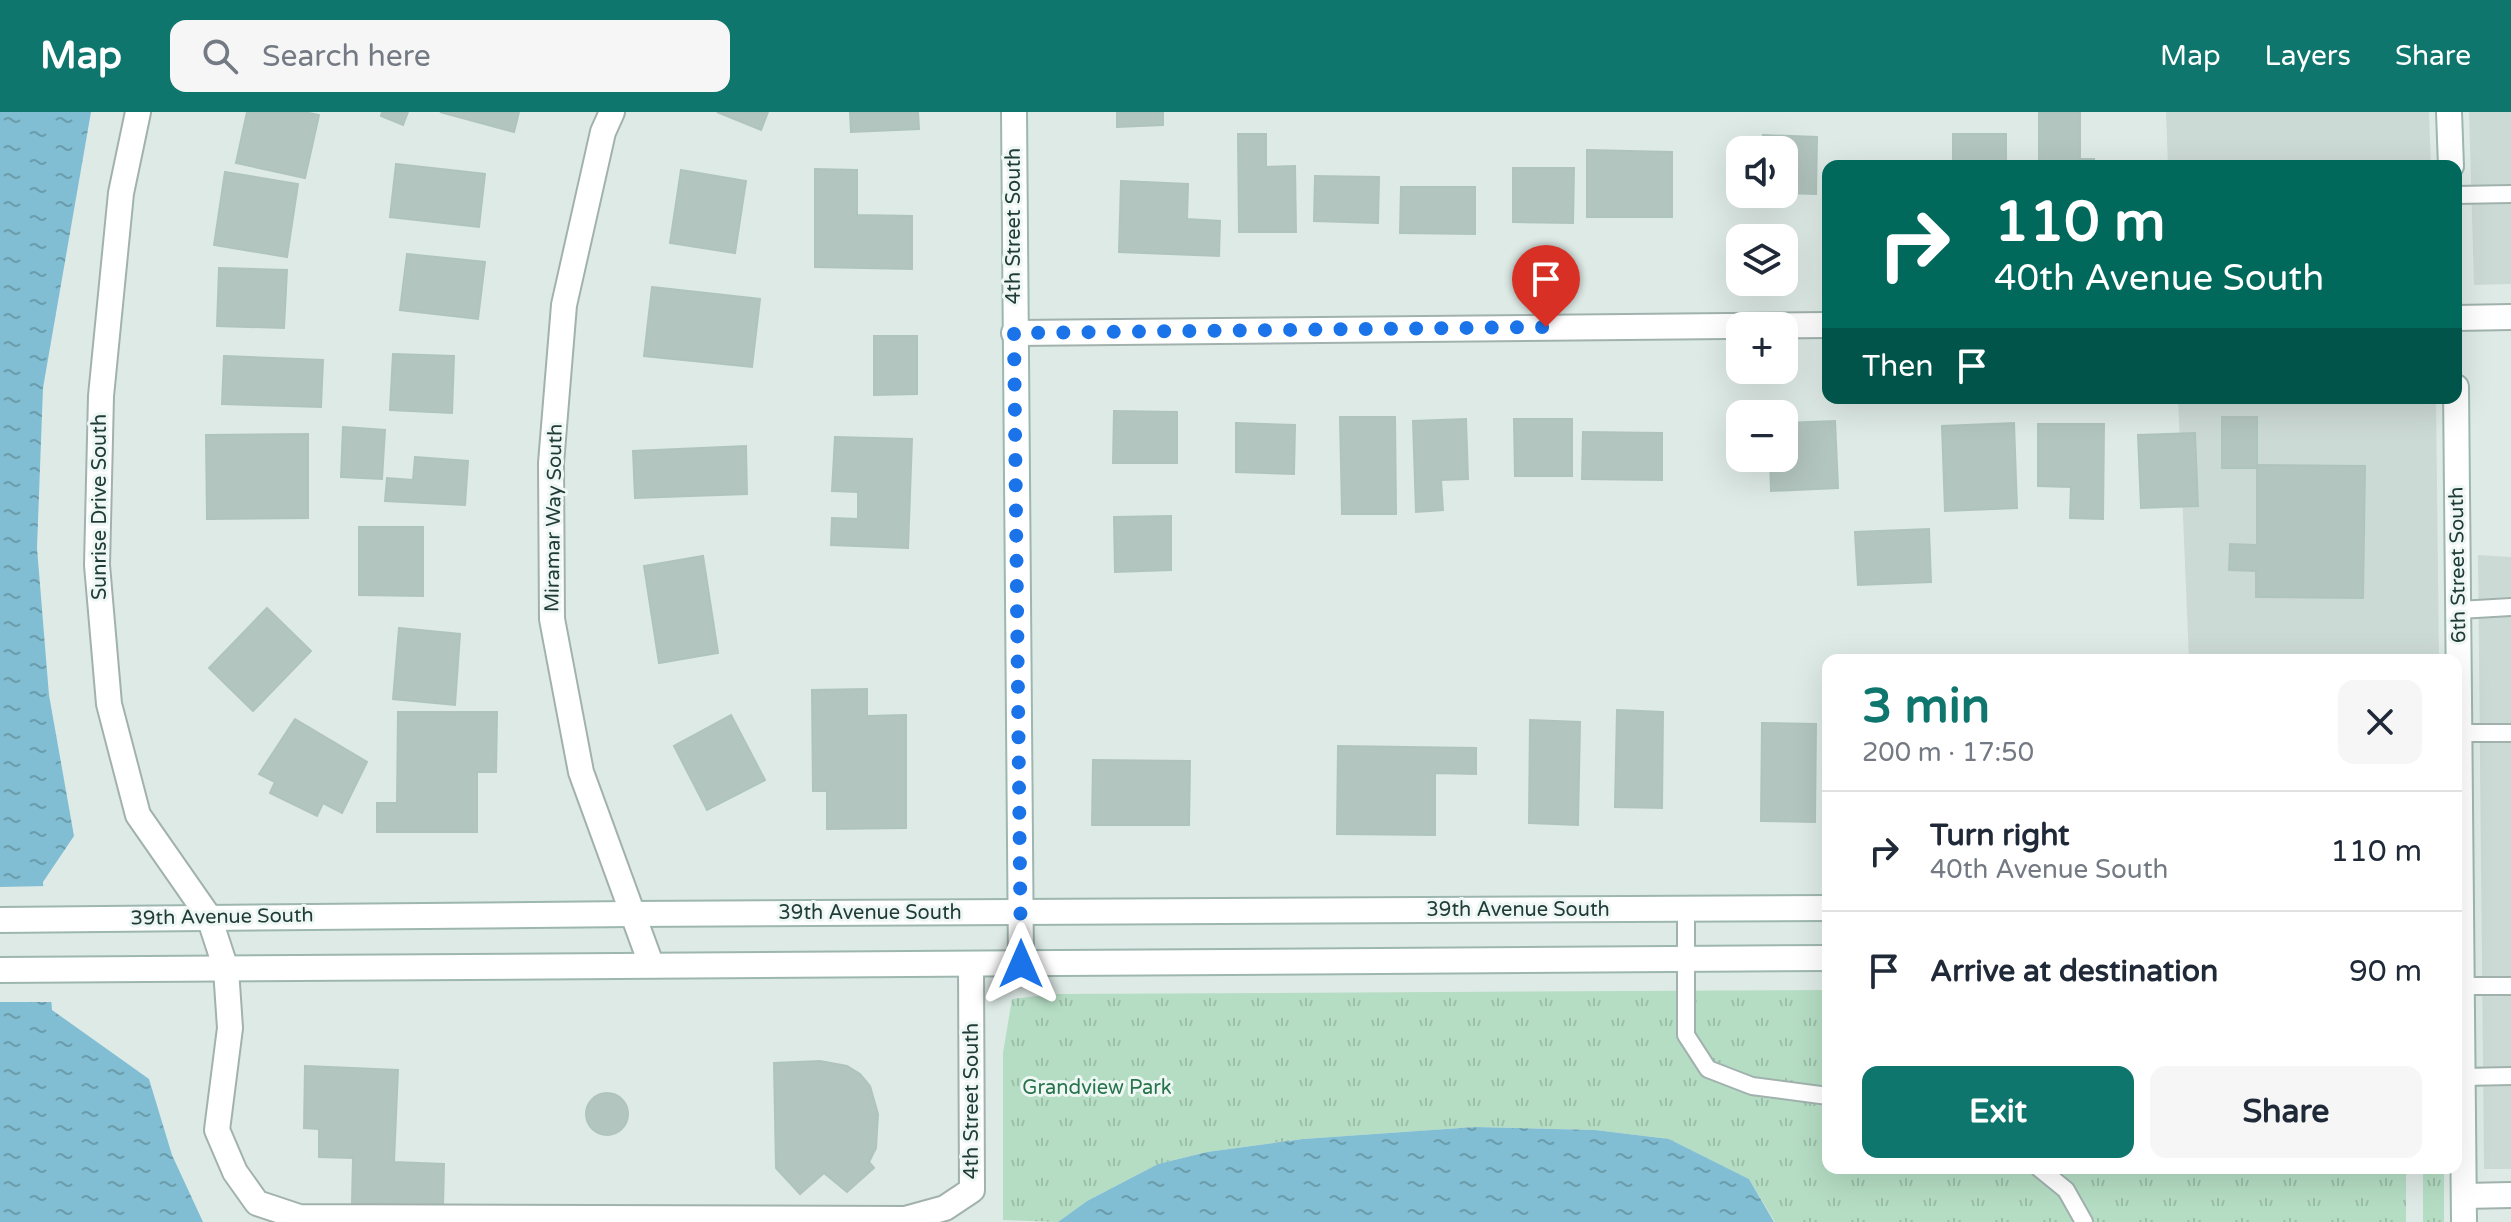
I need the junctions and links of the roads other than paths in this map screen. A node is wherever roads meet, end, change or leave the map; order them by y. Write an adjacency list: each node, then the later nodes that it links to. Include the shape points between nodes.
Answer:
1 (138, 112): 22 (street, Sunrise Drive South, via 121,193 101,396 97,565 107,688 138,815)
2 (612, 112): 21 (street, Miramar Way South, via 564,305 551,463 552,619 581,772)
3 (1014, 112): 11 (street, 4th Street South)
4 (2449, 112): 5 (street)
5 (2451, 160)
6 (2511, 194): 7 (lane)
7 (2462, 195)
8 (2511, 317): 9 (street)
9 (2462, 318)
10 (1822, 325): 11 (street)
11 (1014, 333): 20 (street, 4th Street South)
12 (2456, 404): 14 (street, 6th Street South)
13 (2511, 607): 14 (lane)
14 (2459, 610): 15 (street, 6th Street South)
15 (2459, 654)
16 (2462, 733): 17 (lane)
17 (2511, 733)
18 (1822, 908): 19 (street, 39th Avenue South)
19 (1686, 909): 20 (street, 39th Avenue South); 25 (lane)
20 (1021, 912): 21 (street, 39th Avenue South); 28 (street, 4th Street South)
21 (631, 914): 22 (street, 39th Avenue South); 26 (street, Miramar Way South)
22 (209, 917): 23 (street, 39th Avenue South); 29 (street, Sunrise Drive South)
23 (0, 920)
24 (1822, 958): 25 (street)
25 (1686, 959): 28 (street); 36 (lane, via 1686,1035 1708,1069 1752,1086)
26 (651, 964): 27 (street); 29 (street)
27 (971, 964): 28 (street); 38 (street, 4th Street South)
28 (1021, 964)
29 (226, 969): 30 (street); 41 (street, Sunrise Drive South, via 230,1028 217,1130 235,1172 257,1203 299,1217)
30 (0, 970)
31 (2462, 978): 32 (street, 6th Street South)
32 (2463, 986): 33 (lane); 35 (street, 6th Street South)
33 (2511, 986)
34 (2511, 1076): 35 (lane)
35 (2463, 1077): 40 (street, 6th Street South)
36 (1822, 1095)
37 (2046, 1174): 42 (lane, via 2066,1190)
38 (972, 1190): 41 (street, Sunrise Drive South, via 945,1208 905,1219)
39 (2511, 1195): 40 (street)
40 (2464, 1196): 43 (street, 6th Street South)
41 (716, 1221)
42 (2084, 1222)
43 (2464, 1222)

